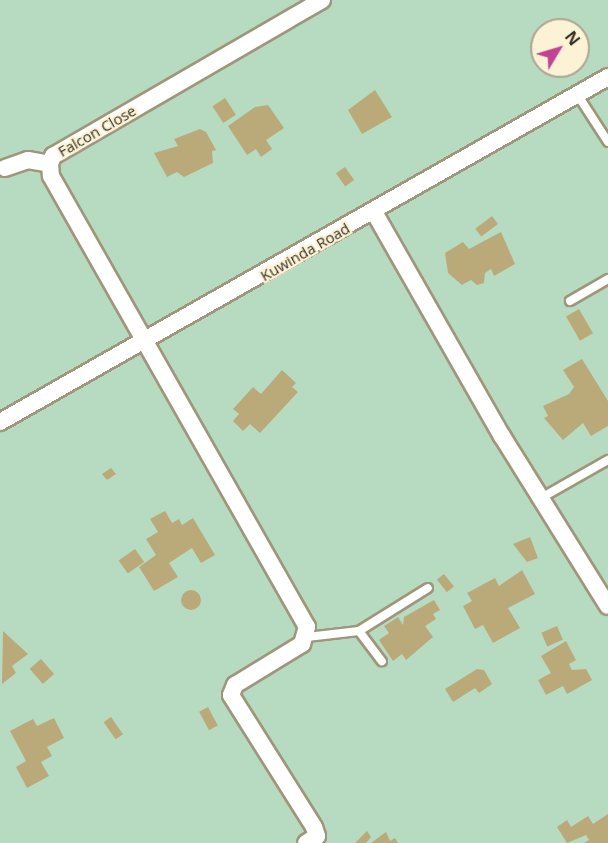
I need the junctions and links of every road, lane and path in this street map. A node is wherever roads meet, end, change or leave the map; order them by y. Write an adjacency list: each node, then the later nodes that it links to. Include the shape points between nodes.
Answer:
1 (322, 0): 5 (street, Falcon Close, via 53,156)
2 (608, 76): 3 (street, Kuwinda Road)
3 (577, 94): 4 (lane); 7 (street, Kuwinda Road)
4 (608, 142)
5 (50, 164): 6 (street, via 28,160); 10 (street, Falcon Close, via 51,176)
6 (5, 168)
7 (374, 212): 10 (street, Kuwinda Road); 13 (street)
8 (608, 279): 9 (lane)
9 (570, 300)
10 (145, 341): 11 (street, Kuwinda Road); 17 (street, Falcon Close, via 307,627)
11 (0, 422)
12 (608, 460): 13 (lane)
13 (541, 498): 15 (street)
14 (428, 588): 16 (lane)
15 (608, 606)
16 (359, 631): 17 (lane); 18 (lane)
17 (307, 637): 19 (street, via 235,685 231,695 314,827 317,836)
18 (382, 661)
19 (306, 843)

